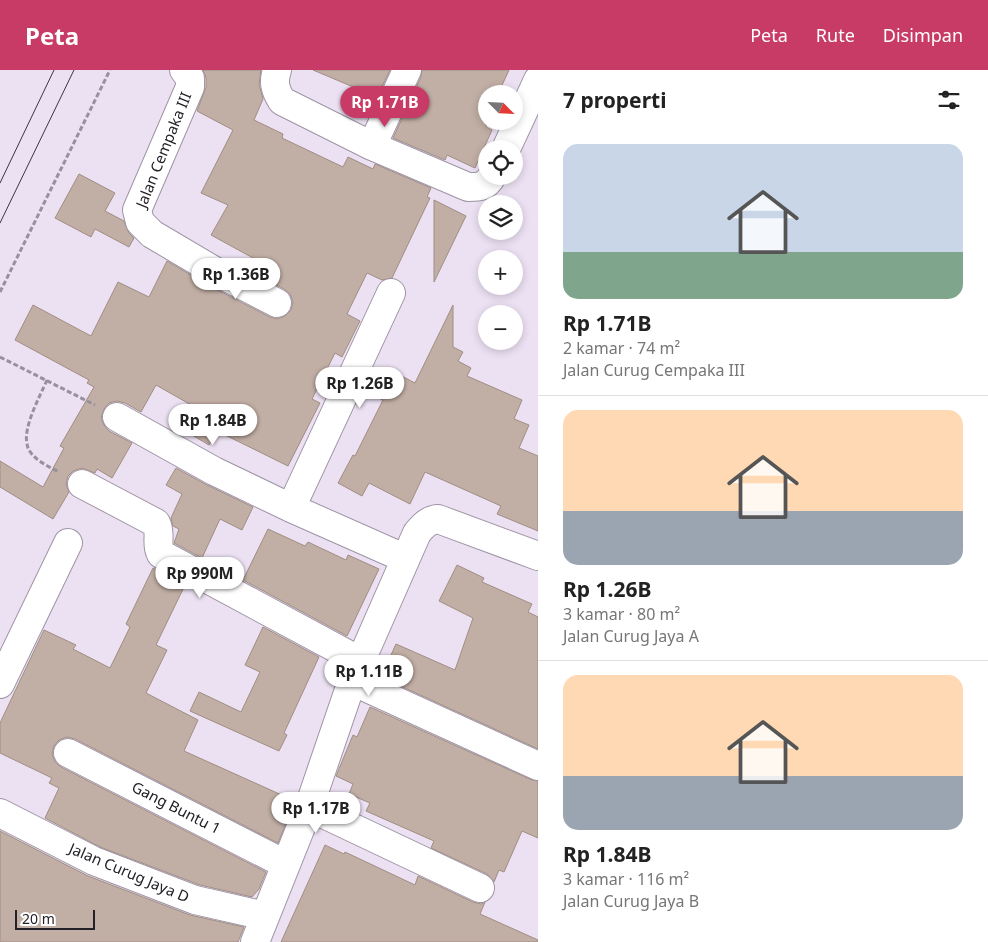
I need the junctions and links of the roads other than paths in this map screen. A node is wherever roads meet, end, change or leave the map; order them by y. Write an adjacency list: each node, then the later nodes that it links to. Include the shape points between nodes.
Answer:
1 (184, 70): 9 (street, Jalan Cempaka III, via 190,78 190,87 137,210 140,222 152,234 212,270)
2 (277, 70): 6 (street, via 276,91 282,101)
3 (407, 70): 6 (street)
4 (538, 80): 5 (street)
5 (510, 140)
6 (372, 146): 7 (street, via 468,187)
7 (485, 185)
8 (390, 293): 12 (street)
9 (276, 303)
10 (118, 417): 12 (street, via 214,471)
11 (82, 484): 16 (street, via 156,523 160,532 158,544 161,554)
12 (291, 508): 15 (street)
13 (68, 543): 17 (street)
14 (538, 556): 15 (street, via 438,518 416,533)
15 (404, 558): 16 (street)
16 (356, 671): 19 (street); 20 (street)
17 (0, 684)
18 (68, 753): 22 (street, Gang Buntu 1)
19 (538, 766)
20 (309, 807): 22 (street); 23 (street)
21 (0, 813): 24 (street, Jalan Curug Jaya D, via 94,861 195,900)
22 (285, 864): 24 (street)
23 (480, 888)
24 (265, 916): 25 (street)
25 (256, 942)

